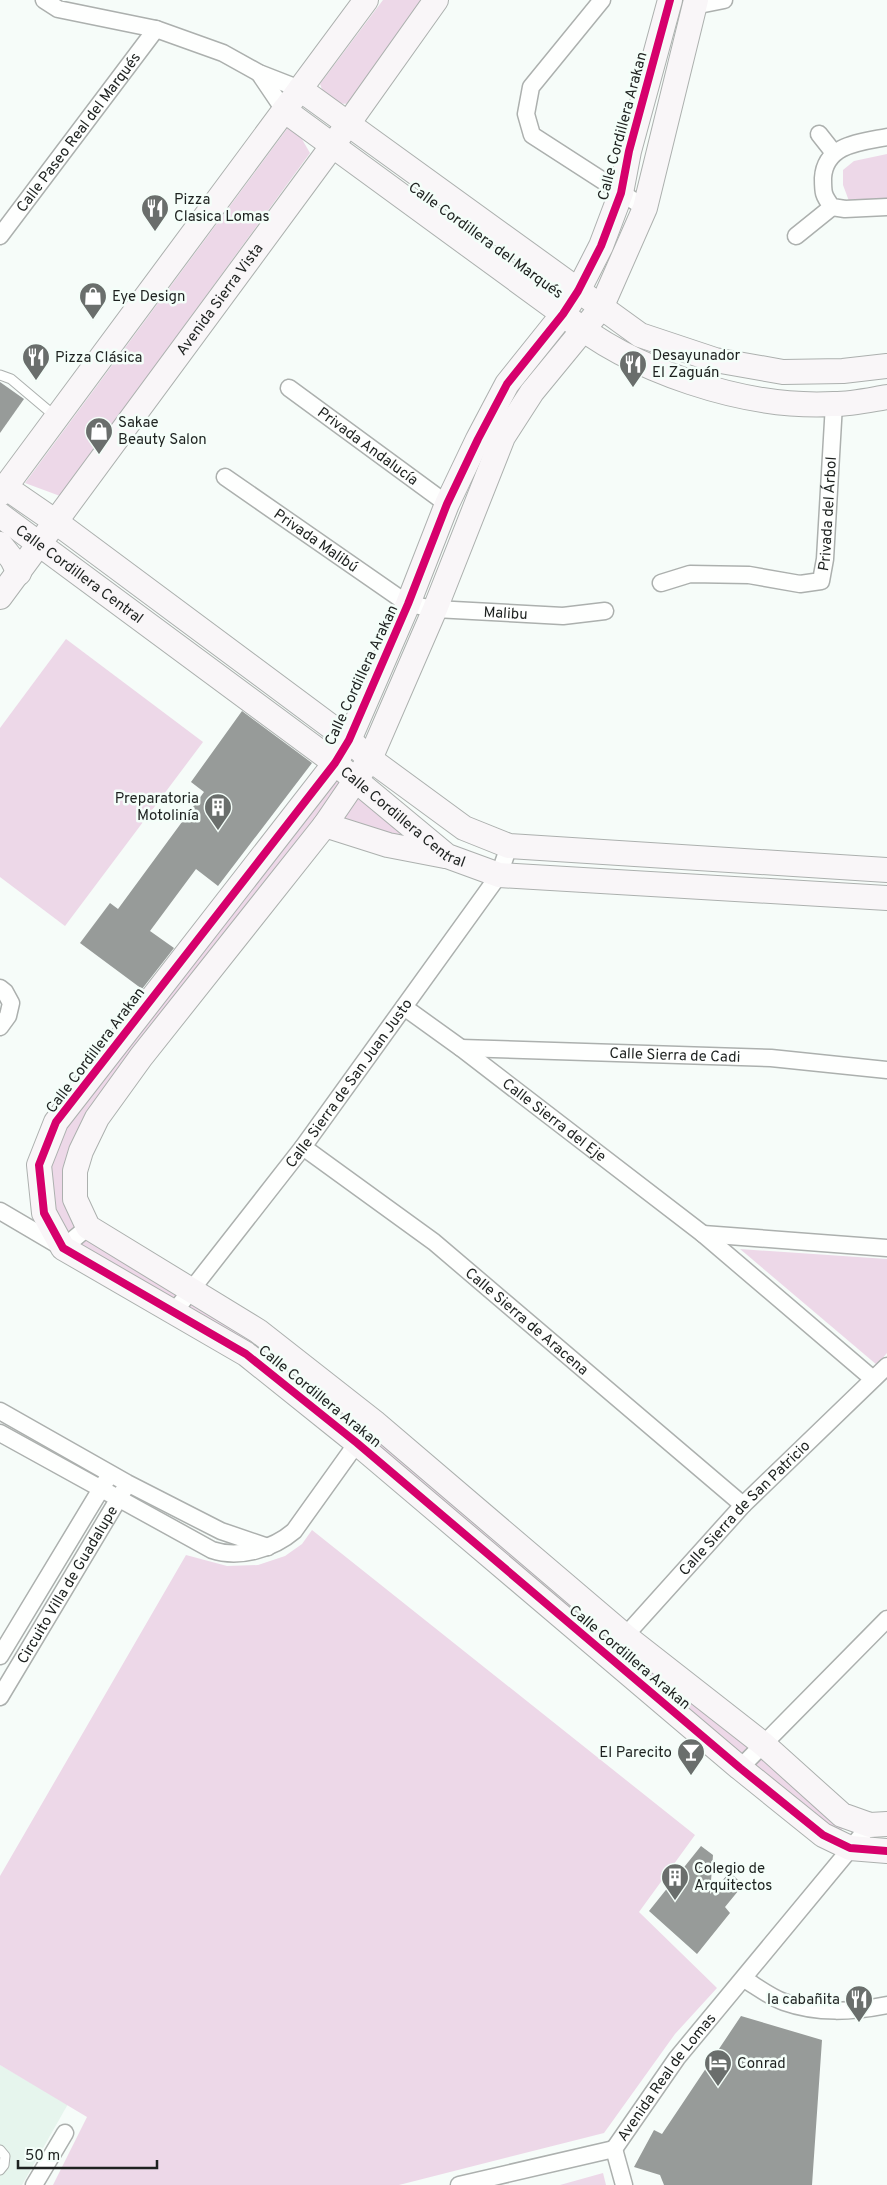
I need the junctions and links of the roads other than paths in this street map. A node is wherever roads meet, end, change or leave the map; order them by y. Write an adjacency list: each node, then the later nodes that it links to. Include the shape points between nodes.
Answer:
1 (366, 0): 10 (street)
2 (436, 0): 12 (street, Avenida Sierra Vista)
3 (602, 0): 17 (street, via 531,88 526,114 532,135)
4 (670, 0): 17 (street, Calle Cordillera Arakan)
5 (724, 0): 7 (street)
6 (51, 3): 8 (street, Calle Cordillera del Marqués)
7 (695, 3): 20 (street)
8 (156, 29): 9 (street, Calle Cordillera del Marqués, via 223,53); 21 (street, Calle Paseo Real del Marqués)
9 (259, 72): 10 (street, Calle Cordillera del Marqués); 11 (street, Calle Cordillera del Marqués)
10 (300, 89): 11 (street); 12 (street, Calle Cordillera del Marqués)
11 (284, 110): 15 (street, Calle Cordillera del Marqués); 32 (street)
12 (348, 124): 15 (street, Avenida Sierra Vista); 23 (street, Calle Cordillera del Marqués)
13 (819, 134): 16 (street)
14 (887, 137): 16 (street, via 853,144)
15 (333, 146): 25 (street, Calle Cordillera del Marqués); 35 (street, Avenida Sierra Vista)
16 (834, 153): 18 (street, via 824,167 823,194)
17 (621, 192): 20 (street); 23 (street, Calle Cordillera Arakan, via 601,246)
18 (832, 207): 19 (street, via 846,210); 22 (street)
19 (887, 207)
20 (645, 208): 24 (street)
21 (0, 236)
22 (796, 236)
23 (578, 291): 24 (street, Calle Cordillera del Marqués); 25 (street, Calle Cordillera Arakan)
24 (601, 308): 26 (street); 27 (street, Calle Cordillera del Marqués, via 640,334 715,360 783,372)
25 (563, 314): 26 (street, Calle Cordillera del Marqués); 36 (street, Calle Cordillera Arakan, via 507,384)
26 (582, 330): 31 (street, Calle Cordillera del Marqués, via 628,357 710,389 788,403); 45 (street, via 532,392 503,438)
27 (887, 366)
28 (0, 375): 32 (lane, via 11,379)
29 (289, 388): 36 (street, Privada Andalucía)
30 (887, 398): 31 (street, Calle Cordillera del Marqués)
31 (834, 404): 42 (street, Privada del Árbol, via 821,580 800,584 749,575 690,574)
32 (56, 417): 34 (street)
33 (225, 477): 44 (street, Privada Malibú)
34 (7, 484): 35 (street, via 20,482 28,492 43,501); 38 (street, Calle Cordillera Central)
35 (70, 503): 38 (street, Avenida Sierra Vista)
36 (447, 504): 44 (street, Calle Cordillera Arakan)
37 (0, 515): 39 (street, Calle Cordillera Central)
38 (56, 522): 39 (street, Avenida Sierra Vista); 47 (street, Calle Cordillera Central)
39 (40, 543): 41 (street, Avenida Sierra Vista); 49 (street, Calle Cordillera Central)
40 (0, 544): 41 (street)
41 (19, 573): 43 (street, Avenida Sierra Vista)
42 (661, 583)
43 (0, 598)
44 (408, 604): 45 (street, Malibu); 47 (street, Calle Cordillera Arakan)
45 (435, 609): 46 (street, Malibu, via 562,616); 48 (street)
46 (605, 611)
47 (349, 740): 48 (street, Calle Cordillera Central); 49 (street, Calle Cordillera Arakan)
48 (370, 759): 50 (street); 52 (street, Calle Cordillera Central, via 464,828)
49 (335, 762): 50 (street, Calle Cordillera Central); 66 (street, Calle Cordillera Arakan, via 56,1122 39,1165 44,1213)
50 (356, 781): 51 (street); 53 (street, Calle Cordillera Central)
51 (325, 825): 53 (street, via 388,844); 64 (street, via 141,1057 97,1118 75,1171 75,1199)
52 (509, 846): 54 (street, Calle Cordillera Central); 55 (street, Calle Sierra de San Juan Justo)
53 (447, 856): 55 (street, Calle Cordillera Central)
54 (887, 870)
55 (499, 875): 56 (street, Calle Cordillera Central); 58 (street, Calle Sierra de San Juan Justo)
56 (887, 898)
57 (0, 988): 59 (street, via 11,1003 8,1016)
58 (404, 1007): 60 (street, Calle Sierra del Eje); 62 (street, Calle Sierra de San Juan Justo)
59 (0, 1027)
60 (461, 1048): 61 (street, Calle Sierra de Cadi, via 771,1058); 65 (street, Calle Sierra del Eje)
61 (887, 1070)
62 (302, 1147): 68 (street, Calle Sierra de San Juan Justo); 80 (street, Calle Sierra de Aracena, via 434,1242)
63 (0, 1211): 66 (street)
64 (88, 1227): 66 (street); 68 (street, Calle Cordillera Arakan)
65 (702, 1234): 67 (street); 71 (street, Calle Sierra del Eje)
66 (63, 1248): 69 (street, Calle Cordillera Arakan)
67 (887, 1248)
68 (191, 1290): 69 (street, Calle Sierra de San Juan Justo); 73 (street, Calle Cordillera Arakan, via 258,1331)
69 (174, 1312): 75 (street, Calle Cordillera Arakan, via 246,1354)
70 (887, 1366): 71 (street, Calle Sierra de San Patricio)
71 (873, 1379): 80 (street, Calle Sierra de San Patricio)
72 (0, 1411): 76 (street)
73 (374, 1422): 75 (street, Circuito Villa de Guadalupe); 83 (street, Calle Cordillera Arakan)
74 (0, 1433): 78 (street, Circuito Villa de Guadalupe)
75 (357, 1443): 81 (street, Circuito Villa de Guadalupe, via 294,1531); 85 (street, Calle Cordillera Arakan)
76 (110, 1473): 77 (street); 78 (street, Circuito Villa de Guadalupe)
77 (127, 1483): 79 (street, Circuito Villa de Guadalupe); 81 (street, via 222,1530)
78 (101, 1488): 79 (street, Circuito Villa de Guadalupe); 84 (street, Circuito Villa de Guadalupe)
79 (119, 1498): 81 (street, Circuito Villa de Guadalupe, via 212,1550 236,1554); 86 (street, Circuito Villa de Guadalupe)
80 (743, 1505): 83 (street, Calle Sierra de San Patricio)
81 (268, 1547)
82 (887, 1619): 87 (street)
83 (625, 1636): 85 (street, Calle Sierra de San Patricio); 87 (street, Calle Cordillera Arakan)
84 (0, 1656)
85 (610, 1657): 88 (street, Calle Cordillera Arakan)
86 (0, 1696)
87 (763, 1744): 88 (street); 89 (street, Calle Cordillera Arakan, via 842,1816)
88 (740, 1768): 90 (street, Calle Cordillera Arakan, via 822,1835)
89 (878, 1825): 90 (street, Avenida Real de Lomas)
90 (850, 1848): 91 (street, Calle Cordillera Arakan); 92 (street, Avenida Real de Lomas)
91 (887, 1851)
92 (744, 1979): 93 (street, via 783,2001 828,2012); 95 (street, Avenida Real de Lomas, via 677,2058)
93 (887, 2005)
94 (65, 2133): 98 (street)
95 (614, 2149): 99 (street); 100 (street, Avenida Real de Lomas)
96 (0, 2150): 97 (lane, via 5,2156)
97 (0, 2170)
98 (34, 2185)
99 (459, 2185)
100 (624, 2185)

